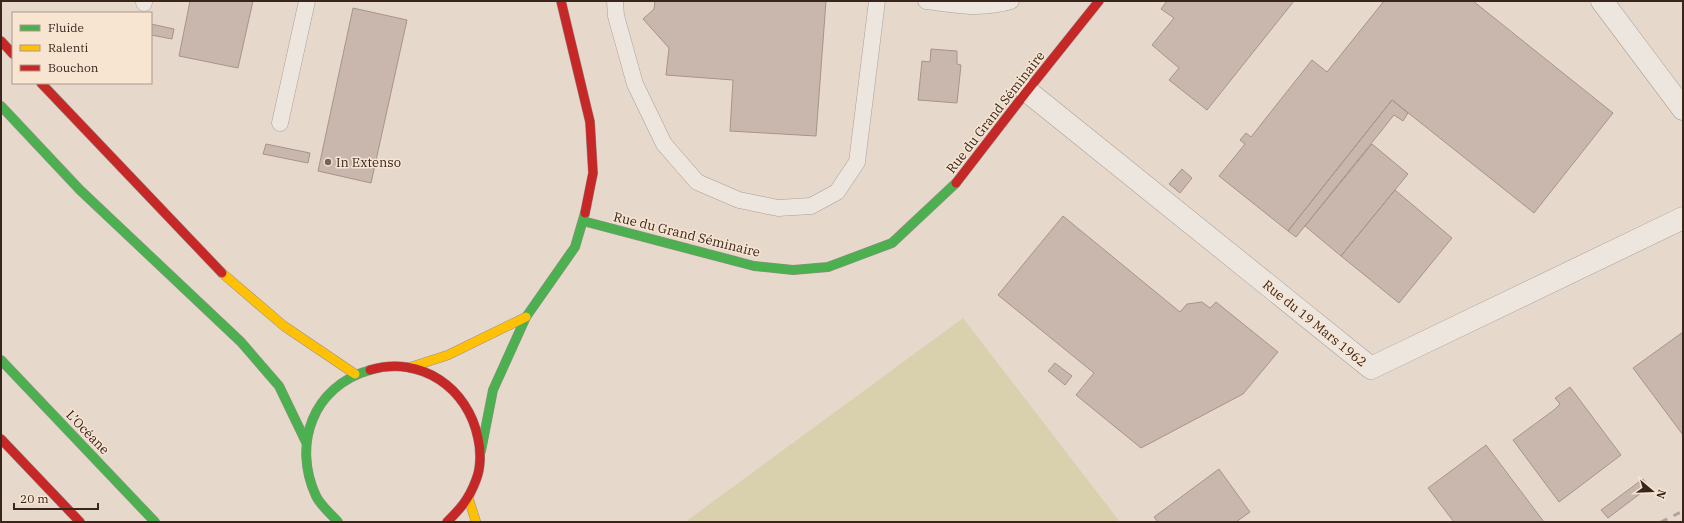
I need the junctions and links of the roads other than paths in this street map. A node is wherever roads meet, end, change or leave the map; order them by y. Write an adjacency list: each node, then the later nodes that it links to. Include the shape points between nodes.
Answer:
1 (307, 1): 15 (lane)
2 (561, 1): 17 (main road, via 590,122 593,173)
3 (615, 1): 4 (lane, via 616,16 635,84 664,144 697,182 740,200 778,208 811,206 837,192 857,162)
4 (877, 1)
5 (926, 1): 6 (lane, via 966,7)
6 (1011, 1)
7 (1099, 1): 12 (main road, Rue du Grand Séminaire)
8 (1602, 1): 14 (street)
9 (1, 41): 10 (main road)
10 (12, 53)
11 (42, 84): 21 (main road, via 219,270 284,326)
12 (1027, 90): 16 (street, Rue du 19 Mars 1962, via 1371,368); 17 (main road, Rue du Grand Séminaire, via 961,178 892,243 828,267 793,270 754,266)
13 (1, 106): 23 (main road, via 80,190 241,342 279,386)
14 (1683, 109)
15 (280, 123)
16 (1683, 218)
17 (583, 221): 18 (main road, via 576,247)
18 (526, 317): 20 (main road, via 448,356); 24 (main road, via 493,390)
19 (1, 360): 27 (main road, L’Océane)
20 (411, 367): 21 (main road, via 383,366); 24 (main road, via 438,378 460,397 475,422)
21 (355, 374): 23 (main road, via 331,391 314,414)
22 (1, 439): 26 (main road)
23 (306, 442): 28 (main road, via 306,471 317,498)
24 (481, 450): 25 (main road, via 477,479)
25 (468, 497): 29 (main road, via 464,505); 30 (main road)
26 (80, 522)
27 (156, 522)
28 (338, 522)
29 (447, 522)
30 (476, 522)

